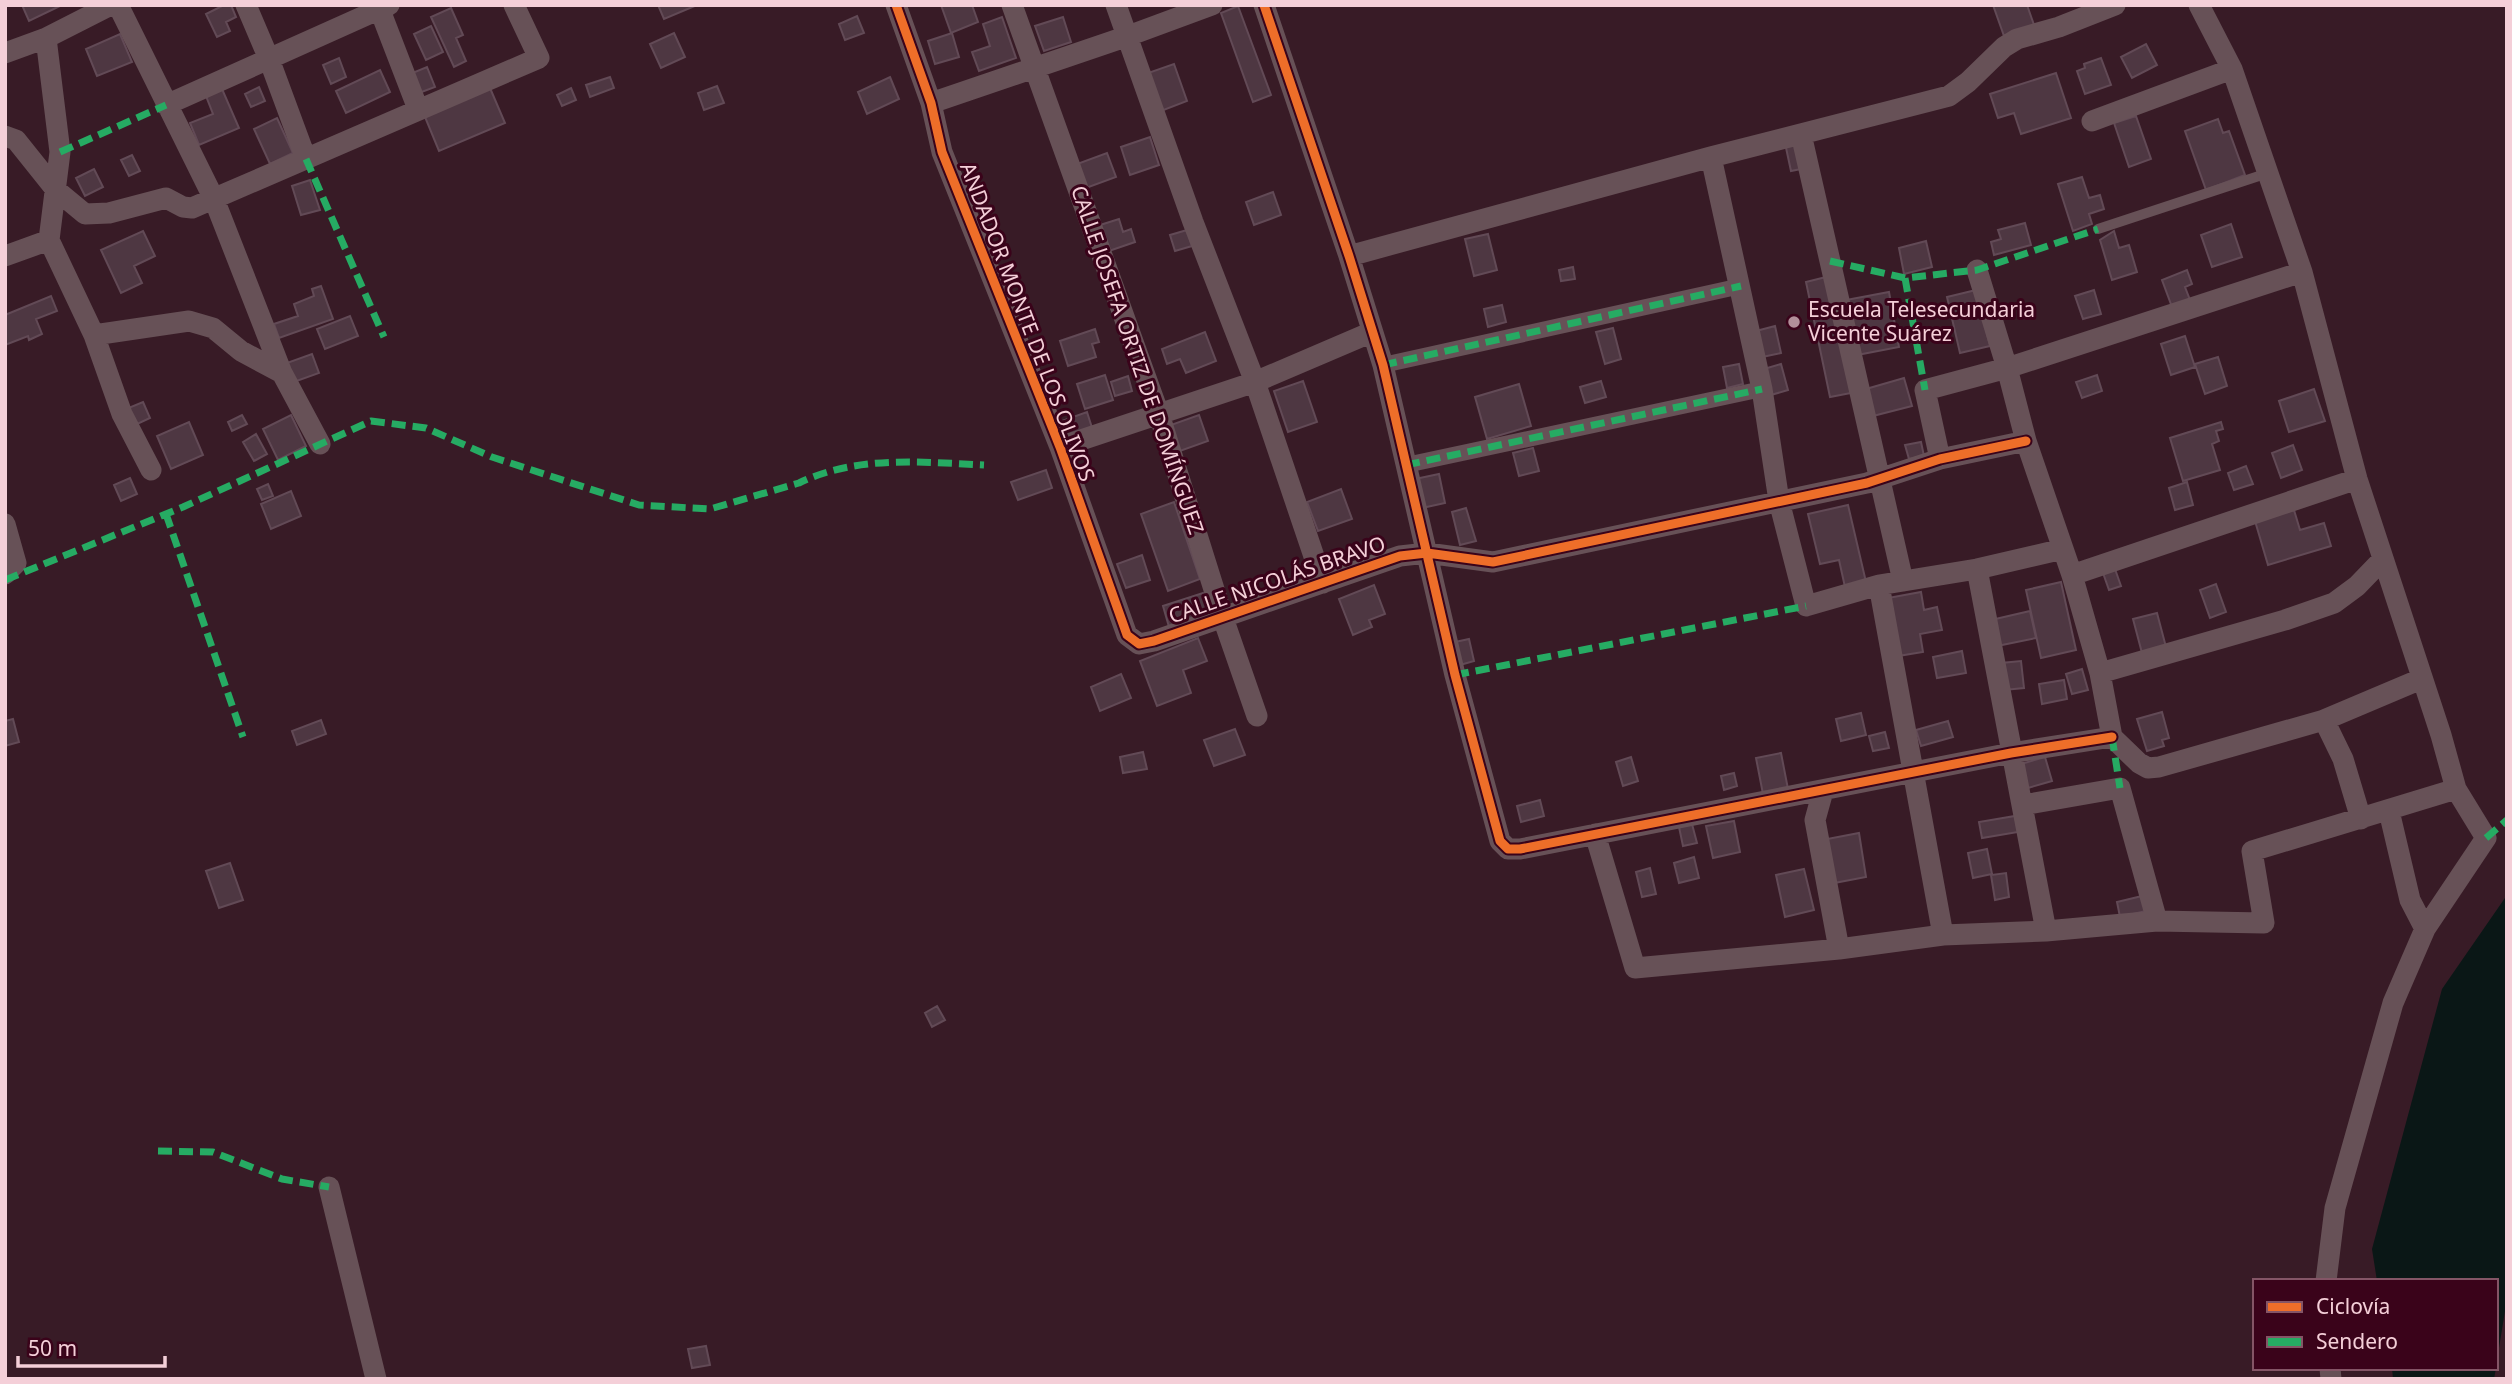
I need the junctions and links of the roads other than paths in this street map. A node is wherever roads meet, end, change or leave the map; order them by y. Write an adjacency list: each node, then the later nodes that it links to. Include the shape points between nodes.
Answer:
1 (111, 5): 14 (street)
2 (118, 5): 20 (street)
3 (246, 5): 16 (street)
4 (514, 5): 21 (street, via 539,58)
5 (896, 5): 19 (street, ANDADOR MONTE DE LOS OLIVOS)
6 (1012, 5): 17 (street, CALLE JOSEFA ORTIZ DE DOMÍNGUEZ)
7 (1116, 5): 13 (street)
8 (1212, 5): 13 (street)
9 (1264, 5): 33 (street)
10 (2115, 5): 23 (street, via 2017,39 1949,96)
11 (2199, 5): 18 (street)
12 (382, 7): 16 (street); 21 (street)
13 (1128, 36): 17 (street); 42 (street)
14 (46, 38): 15 (street); 28 (street, via 60,152)
15 (5, 53)
16 (269, 59): 20 (street); 26 (street)
17 (1036, 68): 19 (street); 44 (street, CALLE JOSEFA ORTIZ DE DOMÍNGUEZ)
18 (2232, 69): 22 (street); 27 (street)
19 (931, 103): 47 (street, ANDADOR MONTE DE LOS OLIVOS, via 942,152)
20 (166, 105): 29 (street)
21 (418, 109): 26 (street)
22 (2092, 121)
23 (1801, 134): 25 (street); 51 (street)
24 (5, 136): 28 (street, via 16,140)
25 (1711, 157): 33 (street); 36 (street)
26 (306, 159): 29 (street)
27 (2268, 173): 30 (lane); 35 (street)
28 (56, 190): 29 (street, via 85,214 109,213 166,198 192,208); 31 (street)
29 (214, 199): 41 (street)
30 (2098, 229)
31 (49, 240): 32 (street); 38 (street)
32 (5, 256)
33 (1349, 256): 37 (street)
34 (1977, 270): 40 (street)
35 (2302, 272): 40 (street); 52 (street)
36 (1741, 286): 39 (street); 43 (street)
37 (1372, 332): 39 (street); 42 (street)
38 (94, 335): 41 (street, via 189,321 213,328 241,351); 50 (street, via 122,414)
39 (1383, 365): 49 (street)
40 (2007, 368): 45 (street); 48 (street, via 1925,390)
41 (282, 373): 46 (street)
42 (1255, 382): 44 (street); 62 (street)
43 (1762, 388): 49 (street); 53 (street)
44 (1159, 414): 47 (street); 64 (street, CALLE JOSEFA ORTIZ DE DOMÍNGUEZ)
45 (2026, 441): 48 (street, CALLE NICOLÁS BRAVO); 55 (street)
46 (320, 444)
47 (1059, 447): 65 (street, ANDADOR MONTE DE LOS OLIVOS, via 1126,635)
48 (1940, 459): 51 (street, CALLE NICOLÁS BRAVO)
49 (1406, 465): 56 (street)
50 (151, 470)
51 (1880, 478): 53 (street, CALLE NICOLÁS BRAVO); 61 (street)
52 (2357, 479): 57 (street); 60 (street)
53 (1779, 501): 56 (street, CALLE NICOLÁS BRAVO, via 1493,562); 63 (street, via 1806,606)
54 (5, 524): 59 (street, via 16,563)
55 (2063, 549): 58 (street); 60 (street)
56 (1427, 553): 62 (street, CALLE NICOLÁS BRAVO, via 1400,556); 78 (street, via 1500,841 1508,849 1520,849)
57 (2384, 559): 66 (street, via 2334,603); 67 (street)
58 (1977, 569): 61 (street); 71 (street)
59 (5, 574)
60 (2071, 575): 66 (street)
61 (1903, 581): 63 (street)
62 (1323, 583): 64 (street, CALLE NICOLÁS BRAVO)
63 (1879, 585): 72 (street)
64 (1223, 618): 65 (street, CALLE NICOLÁS BRAVO); 68 (street, CALLE JOSEFA ORTIZ DE DOMÍNGUEZ)
65 (1139, 644)
66 (2100, 673): 70 (street)
67 (2421, 679): 69 (street); 73 (street)
68 (1257, 716)
69 (2324, 720): 70 (street, via 2159,768 2139,764); 77 (street, via 2343,759)
70 (2112, 737): 71 (street)
71 (2011, 753): 72 (street); 75 (street)
72 (1914, 772): 74 (street); 82 (street)
73 (2456, 789): 76 (street); 80 (street, via 2486,838)
74 (1823, 791): 78 (street); 83 (street, via 1815,820)
75 (2024, 805): 79 (street, via 2120,789); 81 (street)
76 (2389, 811): 77 (street); 80 (street, via 2410,900)
77 (2361, 819): 79 (street, via 2252,851 2264,923)
78 (1595, 834): 83 (street, via 1635,968)
79 (2157, 921): 81 (street)
80 (2425, 929): 85 (street, via 2393,1003 2335,1208)
81 (2046, 931): 82 (street)
82 (1943, 935): 83 (street)
83 (1839, 949)
84 (329, 1187): 86 (street)
85 (2326, 1279)
86 (376, 1379)

